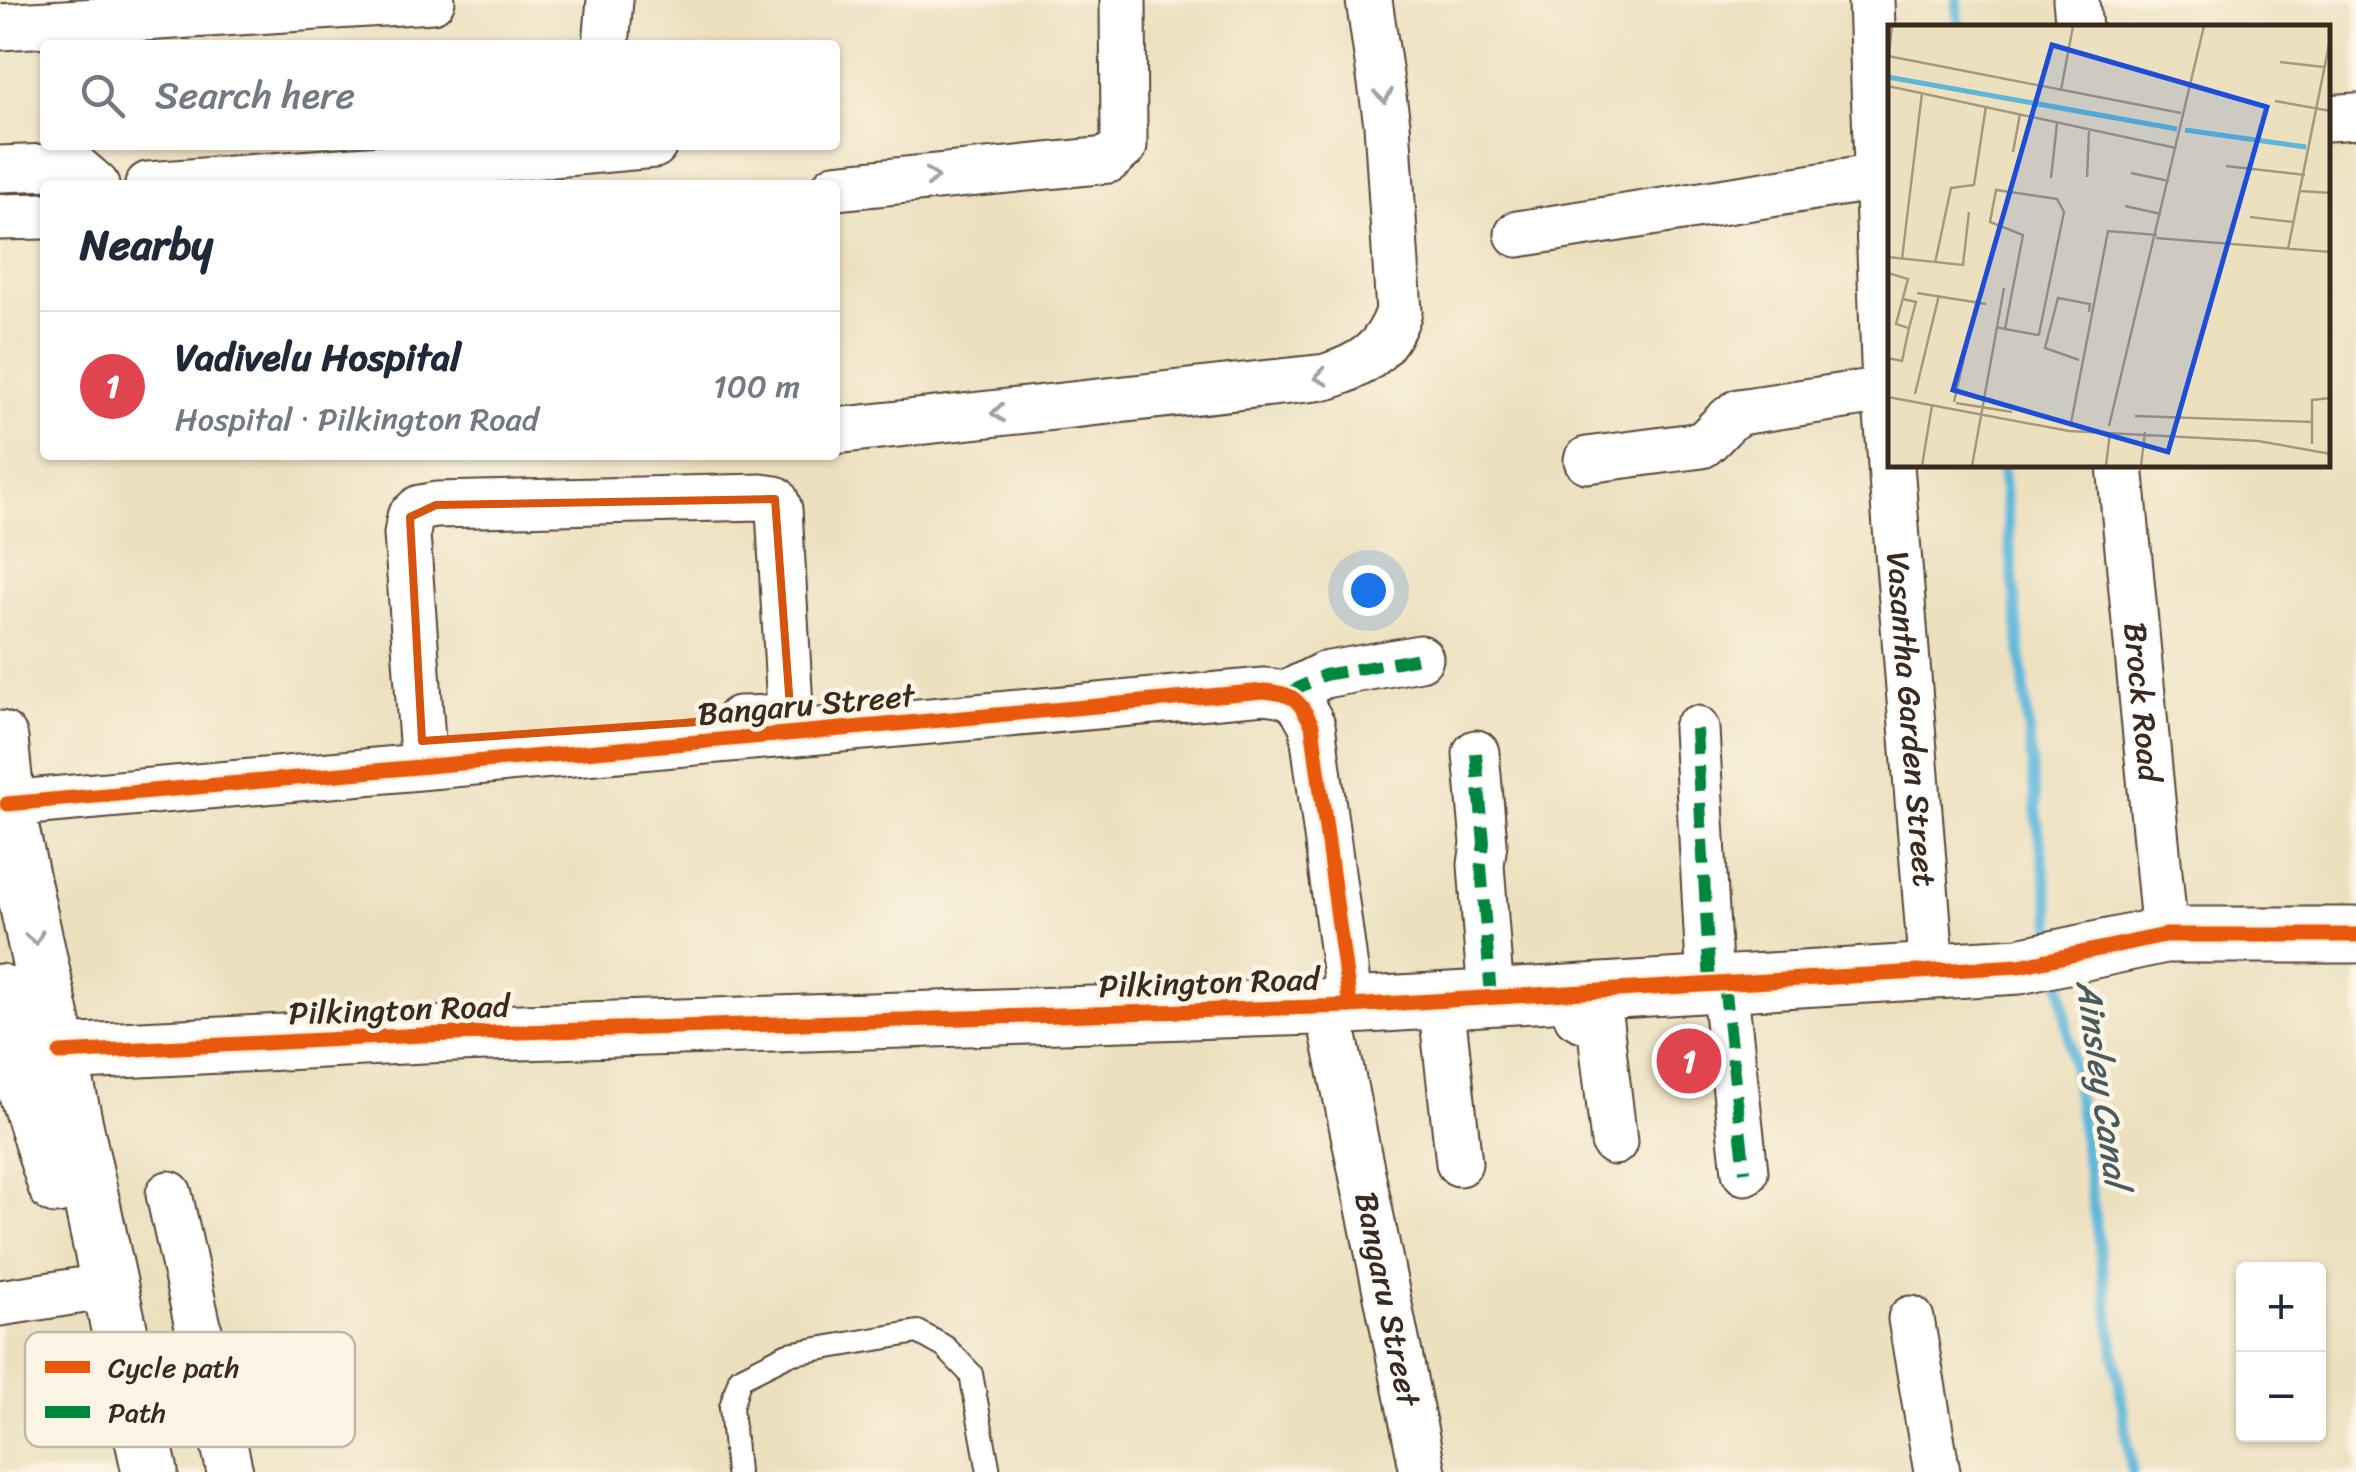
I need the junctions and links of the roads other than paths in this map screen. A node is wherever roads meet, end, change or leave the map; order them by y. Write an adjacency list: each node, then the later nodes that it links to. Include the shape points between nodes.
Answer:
1 (432, 0): 8 (street)
2 (610, 0): 9 (street)
3 (1123, 0): 18 (street, one-way to 3, via 1108,160 1124,146)
4 (1369, 0): 24 (street, one-way to 24, via 1388,124 1399,312 1379,350 1326,378)
5 (1870, 0): 15 (street, Vasantha Garden Street)
6 (2076, 0): 7 (street)
7 (2079, 25)
8 (0, 27)
9 (606, 40)
10 (2356, 116): 11 (street)
11 (2331, 118)
12 (623, 150): 14 (street)
13 (0, 169): 16 (street, via 74,166)
14 (478, 173): 17 (street)
15 (1878, 177): 21 (street); 22 (street, Vasantha Garden Street)
16 (90, 180)
17 (286, 180)
18 (840, 187)
19 (40, 216): 20 (street)
20 (0, 217)
21 (1518, 234)
22 (1885, 390): 23 (street, Vasantha Garden Street); 25 (street, via 1739,412 1702,445)
23 (1888, 427)
24 (840, 430)
25 (1587, 460)
26 (1891, 468): 36 (street, Vasantha Garden Street)
27 (2120, 468): 35 (street, Brock Road)
28 (1420, 658): 29 (street, via 1324,675)
29 (1286, 694): 33 (street, Bangaru Street); 41 (street, Bangaru Street, via 1300,702 1312,725)
30 (1696, 729): 37 (street)
31 (422, 742): 31 (street, via 786,713 774,499 420,508 410,517 408,534); 33 (street)
32 (1476, 752): 40 (street, via 1484,843)
33 (4, 773): 42 (street, one-way to 42)
34 (2356, 935): 35 (street, Pilkington Road)
35 (2164, 936): 36 (street, Pilkington Road, via 2020,966)
36 (1932, 972): 37 (street, Pilkington Road)
37 (1717, 985): 39 (street, Pilkington Road); 45 (street)
38 (0, 992): 42 (street)
39 (1575, 992): 40 (street, Pilkington Road); 43 (street, via 1577,1016 1600,1022)
40 (1466, 999): 41 (street, Pilkington Road); 44 (street)
41 (1339, 1006): 42 (street, Pilkington Road, via 443,1035); 61 (street, Bangaru Street)
42 (26, 1063): 47 (street); 51 (street)
43 (1614, 1142)
44 (1459, 1164)
45 (1745, 1172)
46 (169, 1194): 52 (street)
47 (84, 1290): 48 (street); 50 (street)
48 (0, 1303)
49 (1911, 1319): 62 (street)
50 (92, 1332)
51 (108, 1332)
52 (199, 1332)
53 (115, 1447): 56 (street)
54 (142, 1447): 57 (street)
55 (225, 1447): 58 (street)
56 (120, 1472)
57 (150, 1472)
58 (230, 1472)
59 (738, 1472): 60 (lane, via 731,1407 740,1378 788,1354 918,1332 945,1347 970,1374)
60 (989, 1472)
61 (1423, 1472)
62 (1937, 1472)

